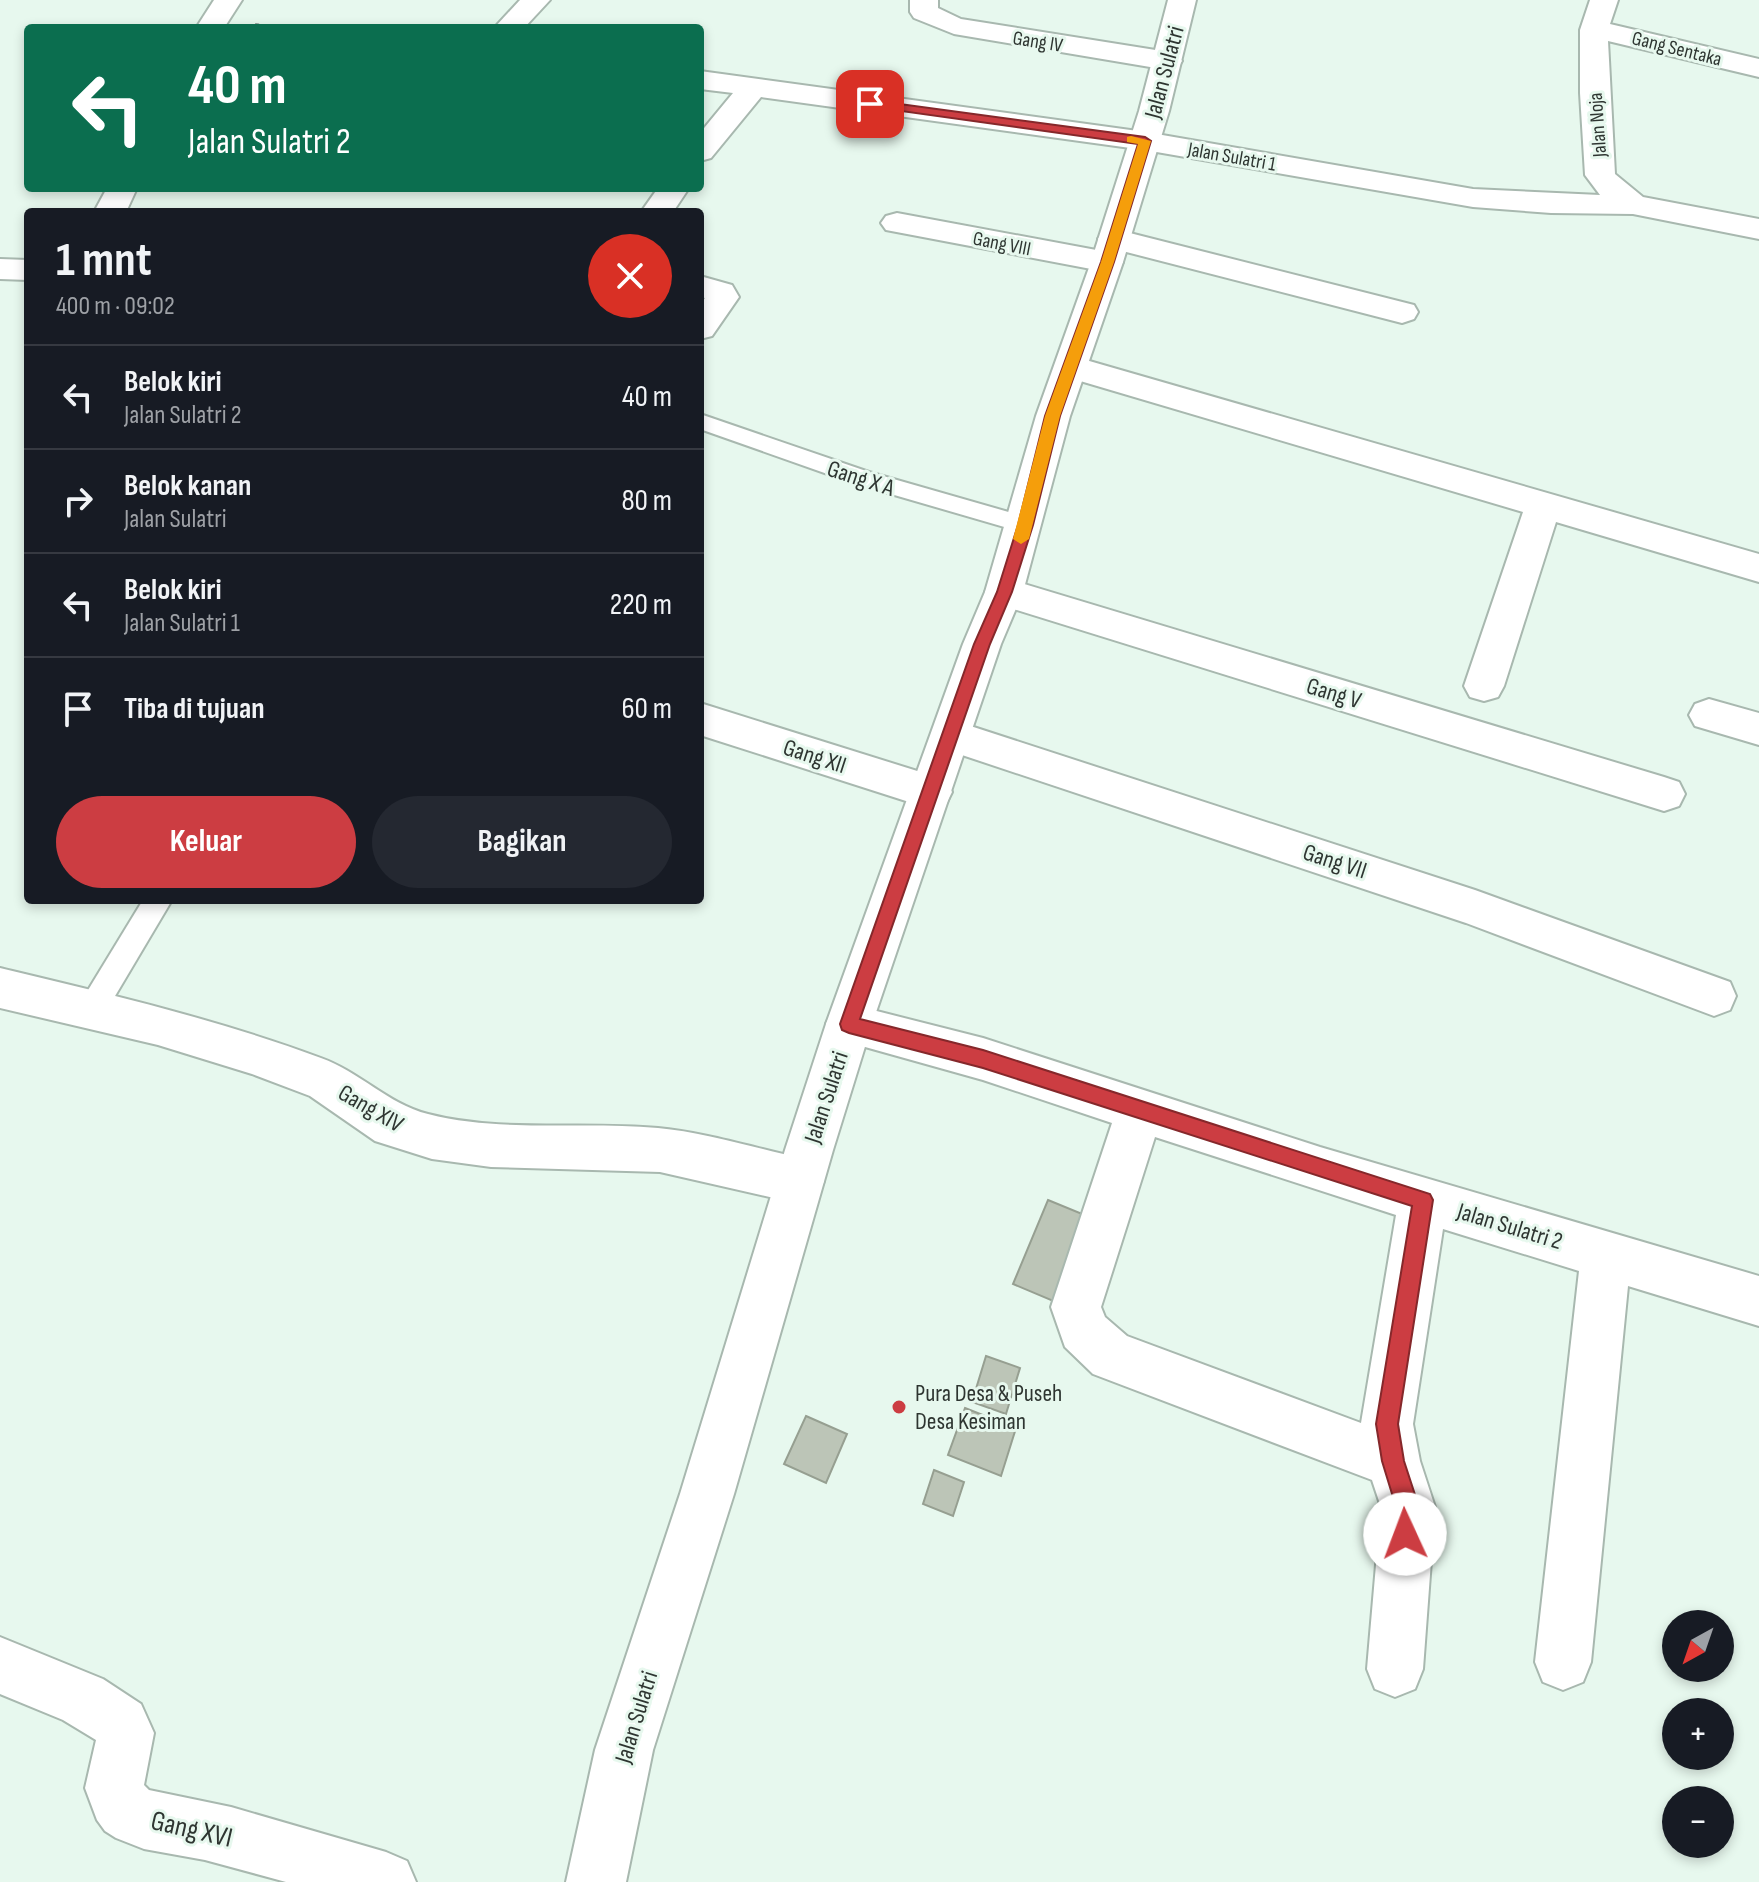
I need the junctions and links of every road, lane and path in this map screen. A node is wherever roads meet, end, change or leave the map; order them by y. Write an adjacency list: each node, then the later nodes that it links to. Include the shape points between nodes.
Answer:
1 (228, 0): 6 (street)
2 (536, 0): 7 (street)
3 (924, 0): 9 (street, Gang IV, via 927,16 954,26)
4 (1182, 0): 9 (street, Jalan Sulatri)
5 (1604, 0): 8 (street, Jalan Noja)
6 (213, 24)
7 (512, 24)
8 (1594, 30): 10 (street, Gang Sentaka); 15 (street, Jalan Noja)
9 (1168, 61): 13 (street, Jalan Sulatri)
10 (1759, 68)
11 (704, 81): 12 (street, Jalan Sulatri 1)
12 (754, 87): 13 (street, Jalan Sulatri 1); 14 (street)
13 (1145, 141): 16 (street, Jalan Sulatri 1, via 1473,198); 20 (street, Jalan Sulatri)
14 (704, 147)
15 (1600, 175): 16 (street); 17 (street, Jalan Noja)
16 (1573, 204): 17 (street, Jalan Sulatri 1)
17 (1633, 205): 19 (street)
18 (897, 223): 20 (street, Gang VIII)
19 (1759, 229)
20 (1111, 251): 24 (street, Gang VIII); 26 (street, Jalan Sulatri)
21 (0, 269): 22 (street)
22 (24, 270)
23 (704, 287): 25 (street, via 723,297)
24 (1402, 312)
25 (704, 323)
26 (1072, 367): 28 (street); 29 (street, Jalan Sulatri, via 1053,416)
27 (704, 423): 29 (lane, Gang X A, via 925,499)
28 (1543, 505): 30 (street); 32 (street)
29 (1025, 525): 31 (street, Jalan Sulatri)
30 (1759, 568)
31 (1004, 592): 36 (street, Jalan Sulatri); 38 (street, Gang V)
32 (1484, 686)
33 (1709, 715): 35 (street)
34 (704, 720): 37 (street, Gang XII)
35 (1759, 729)
36 (952, 736): 37 (street, Jalan Sulatri); 41 (street, Gang VII, via 1390,879)
37 (931, 792): 43 (street, Jalan Sulatri)
38 (1664, 794)
39 (156, 904): 42 (lane)
40 (0, 988): 42 (street, Gang XIV)
41 (1714, 996)
42 (92, 1009): 45 (street, Gang XIV, via 254,1054 326,1081 392,1126 432,1137 491,1145 660,1150)
43 (849, 1024): 44 (street, Jalan Sulatri 2, via 983,1059); 45 (street, Jalan Sulatri)
44 (1140, 1110): 46 (street, Jalan Sulatri 2); 49 (street, via 1076,1307 1078,1325 1111,1356)
45 (800, 1181): 54 (street, Jalan Sulatri, via 624,1750)
46 (1423, 1200): 47 (street, Jalan Sulatri 2); 49 (street, via 1387,1424)
47 (1606, 1255): 48 (street, Jalan Sulatri 2); 50 (street)
48 (1759, 1301)
49 (1393, 1461): 52 (street, via 1408,1507)
50 (1563, 1662)
51 (0, 1665): 53 (street, Gang XVI, via 120,1723 124,1745 113,1787 129,1813 215,1831)
52 (1395, 1669)
53 (386, 1882)
54 (596, 1882)

